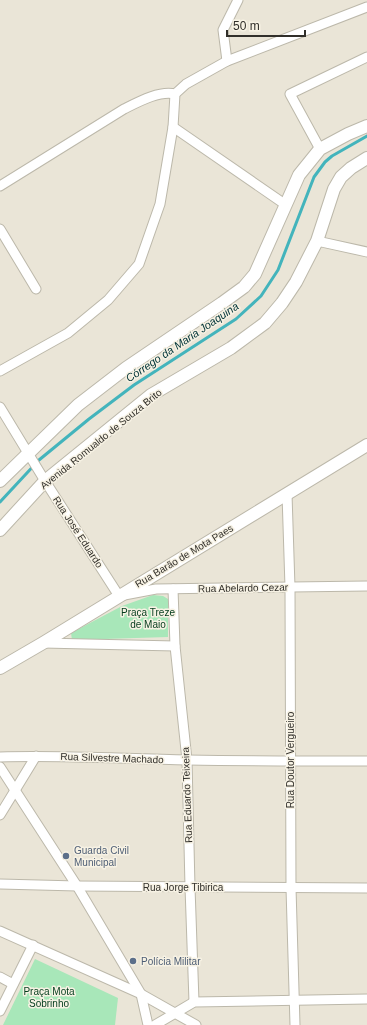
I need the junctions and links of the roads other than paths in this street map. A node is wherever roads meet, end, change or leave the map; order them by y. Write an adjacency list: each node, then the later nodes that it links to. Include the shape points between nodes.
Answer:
1 (238, 0): 4 (street, via 223,30)
2 (367, 7): 4 (street)
3 (367, 57): 8 (street, via 290,94)
4 (227, 61): 5 (street, via 186,84)
5 (175, 94): 7 (street); 10 (street, via 169,92 142,100 124,109)
6 (367, 126): 8 (main road)
7 (173, 127): 11 (street); 16 (street, via 160,204 139,264 108,300 68,332)
8 (320, 149): 11 (main road, via 300,175)
9 (367, 158): 13 (main road, Avenida Romualdo de Souza Brito, via 341,177 334,189)
10 (0, 186)
11 (286, 205): 19 (main road, via 255,274 244,287 126,368 78,405)
12 (0, 230): 15 (street)
13 (317, 241): 14 (street); 21 (main road, Avenida Romualdo de Souza Brito, via 296,282 265,323 231,348 151,395)
14 (367, 252)
15 (36, 289)
16 (0, 371)
17 (0, 407): 19 (street, Rua José Eduardo)
18 (367, 444): 22 (main road, Rua Barão de Mota Paes)
19 (28, 454): 20 (main road); 21 (street, Rua José Eduardo)
20 (0, 481)
21 (45, 481): 23 (main road, Avenida Romualdo de Souza Brito); 27 (street, Rua José Eduardo)
22 (287, 494): 25 (street, Rua Doutor Vergueiro); 27 (main road, Rua Barão de Mota Paes)
23 (0, 530)
24 (367, 586): 25 (street, Rua Abelardo Cezar)
25 (290, 587): 26 (street, Rua Abelardo Cezar); 35 (street, Rua Doutor Vergueiro)
26 (173, 589): 27 (street, Rua Abelardo Cezar, via 156,589); 29 (street, Rua Eduardo Teixeira)
27 (119, 596): 28 (main road, Rua Barão de Mota Paes)
28 (43, 643): 29 (street); 30 (main road, Rua Barão de Mota Paes)
29 (175, 646): 33 (street, Rua Eduardo Teixeira)
30 (0, 668)
31 (0, 756): 32 (street, Rua Silvestre Machado)
32 (36, 756): 33 (street, Rua Silvestre Machado); 37 (street)
33 (188, 760): 35 (street, Rua Silvestre Machado); 41 (street, Rua Eduardo Teixeira)
34 (367, 761): 35 (street, Rua Silvestre Machado)
35 (290, 762): 42 (street, Rua Doutor Vergueiro)
36 (0, 767): 37 (street)
37 (15, 790): 38 (street); 40 (street)
38 (0, 815)
39 (0, 884): 40 (street, Rua Jorge Tibirica)
40 (77, 886): 41 (street, Rua Jorge Tibirica); 48 (street)
41 (190, 887): 42 (street, Rua Jorge Tibirica); 51 (street, Rua Eduardo Teixeira)
42 (291, 888): 43 (street, Rua Jorge Tibirica); 50 (street, Rua Doutor Vergueiro)
43 (367, 888)
44 (0, 931): 45 (street)
45 (33, 945): 47 (street); 48 (street)
46 (0, 978): 47 (street)
47 (13, 984): 52 (street)
48 (141, 994): 53 (street); 54 (street)
49 (367, 999): 50 (street)
50 (294, 1001): 51 (street); 57 (street, Rua Doutor Vergueiro)
51 (194, 1002): 53 (street)
52 (0, 1011)
53 (174, 1014): 55 (street); 56 (street)
54 (148, 1025)
55 (155, 1025)
56 (196, 1025)
57 (295, 1025)

